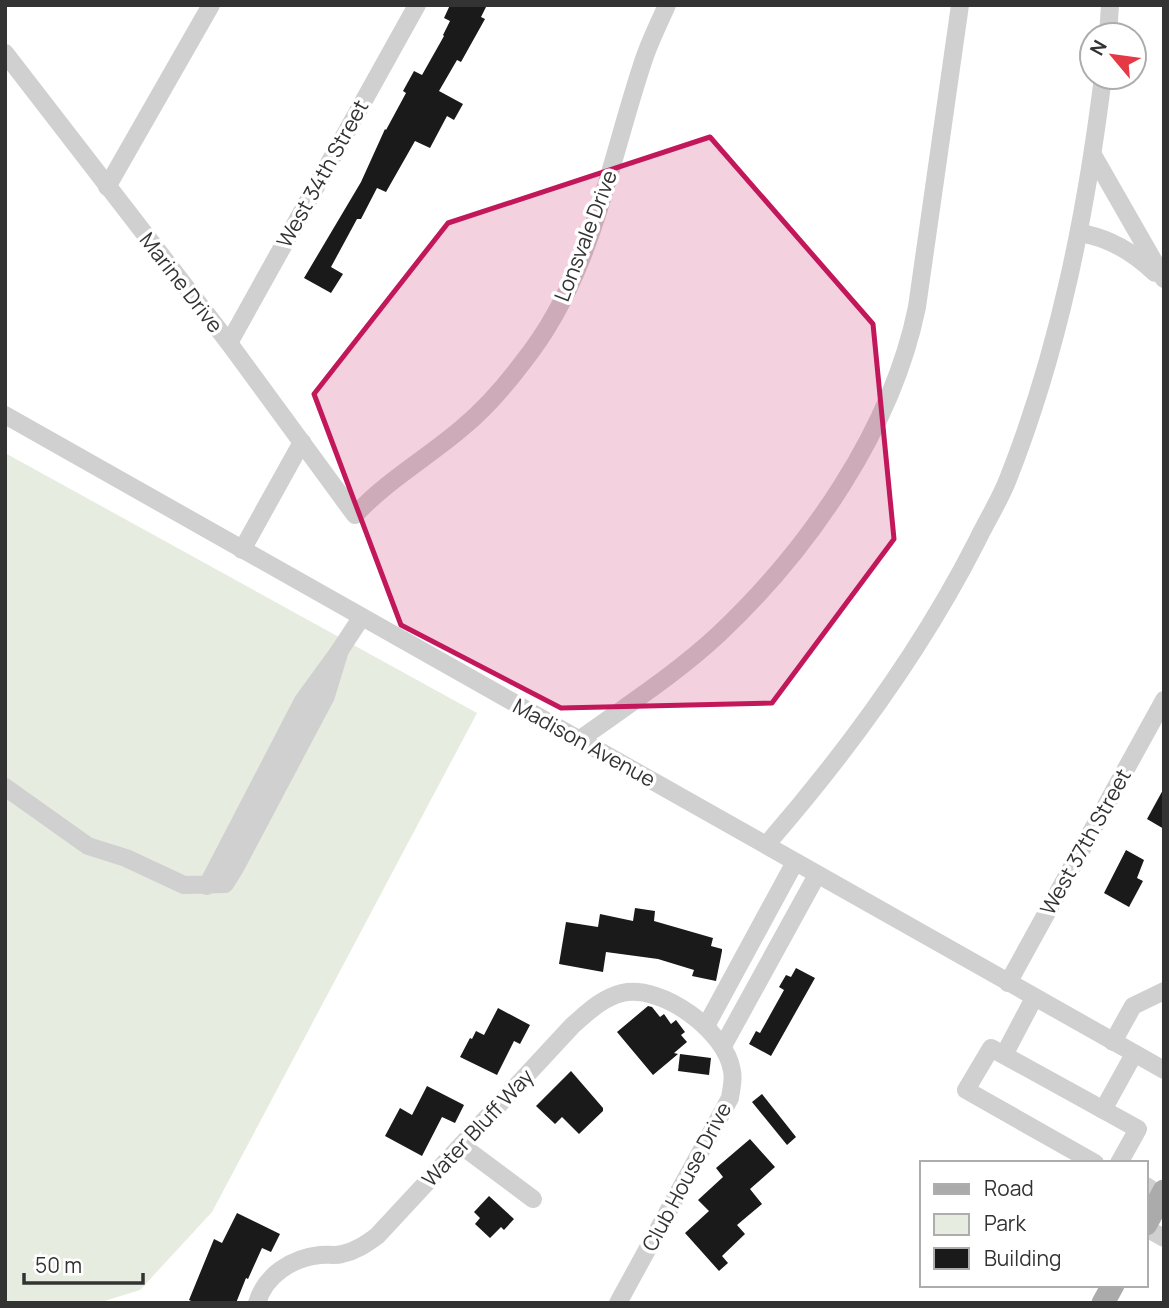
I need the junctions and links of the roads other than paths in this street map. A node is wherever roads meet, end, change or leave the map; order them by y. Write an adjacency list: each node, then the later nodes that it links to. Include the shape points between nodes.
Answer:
1 (211, 5): 8 (street)
2 (417, 5): 11 (street, West 34th Street)
3 (667, 5): 14 (street, Lonsvale Drive, via 645,57 600,211 552,320 482,410)
4 (960, 5): 18 (street, via 911,339 870,435 799,547 768,583 690,658)
5 (5, 53): 8 (street, Marine Drive)
6 (1101, 91): 7 (street)
7 (1094, 155): 9 (street); 10 (street)
8 (107, 187): 11 (street, Marine Drive)
9 (1079, 233): 10 (street, via 1118,246); 20 (street, via 1041,387 1007,482 962,570 913,655 796,811)
10 (1164, 280)
11 (229, 344): 13 (street, Marine Drive)
12 (5, 415): 15 (street, Madison Avenue)
13 (302, 442): 14 (street, Marine Drive); 15 (street)
14 (355, 514)
15 (242, 550): 16 (street, Madison Avenue)
16 (361, 618): 18 (street, Madison Avenue); 19 (street, via 341,650 326,696 225,884 184,885 88,846)
17 (1164, 700): 23 (street, West 37th Street)
18 (579, 740): 20 (street, Madison Avenue)
19 (5, 787)
20 (765, 845): 21 (street, Madison Avenue)
21 (795, 862): 22 (street, Madison Avenue); 26 (street)
22 (817, 875): 23 (street, Madison Avenue); 28 (street)
23 (1008, 983): 25 (street, Madison Avenue)
24 (1164, 991): 27 (street, via 1133,1006)
25 (1034, 998): 27 (street, Madison Avenue); 30 (street)
26 (706, 1026): 28 (street, Club House Drive); 33 (street, Water Bluff Way, via 651,993 606,998 573,1025)
27 (1113, 1042): 29 (street, Madison Avenue)
28 (723, 1046): 43 (street, Club House Drive, via 732,1071 730,1098)
29 (1134, 1054): 31 (street, Madison Avenue); 32 (street)
30 (1004, 1055): 32 (street); 34 (street, via 991,1048 967,1090)
31 (1164, 1070)
32 (1103, 1110): 35 (street, via 1138,1129)
33 (462, 1146): 37 (street); 42 (street, Water Bluff Way, via 377,1236 340,1255 295,1261 274,1275)
34 (1091, 1161)
35 (1120, 1161)
36 (1157, 1191): 38 (main road)
37 (533, 1199)
38 (1148, 1220)
39 (1148, 1227): 40 (street)
40 (1164, 1238)
41 (1112, 1287): 44 (main road)
42 (257, 1303)
43 (618, 1303)
44 (1103, 1303)

